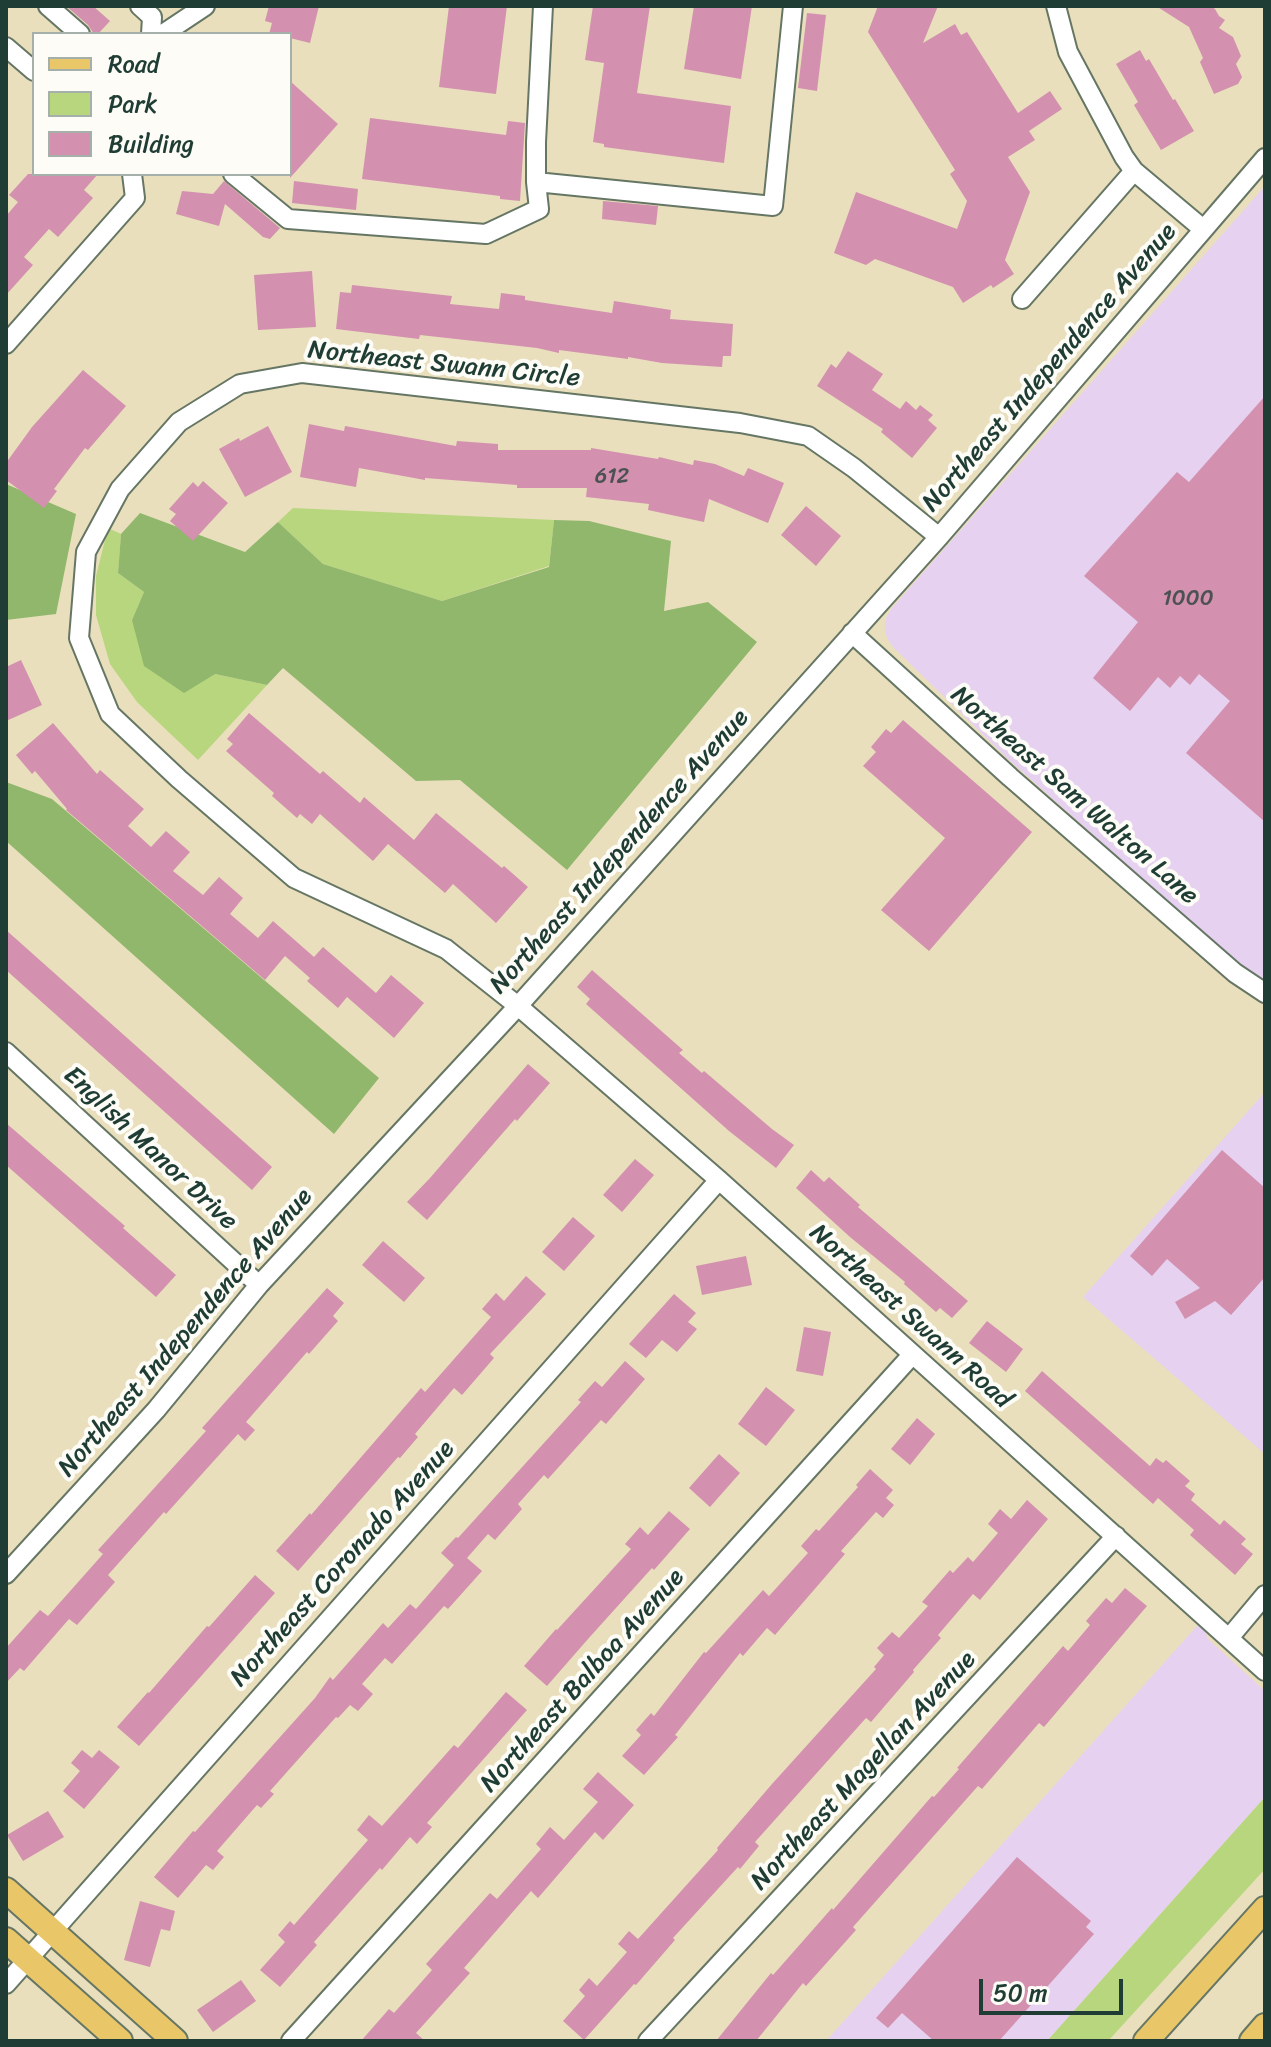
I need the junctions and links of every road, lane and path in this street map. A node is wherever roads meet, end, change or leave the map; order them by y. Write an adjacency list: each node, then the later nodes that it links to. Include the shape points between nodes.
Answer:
1 (48, 6): 7 (street)
2 (140, 6): 8 (street, via 152,17)
3 (205, 6): 9 (street)
4 (543, 6): 16 (street)
5 (793, 6): 16 (street, via 773,206)
6 (1056, 6): 13 (street, via 1068,52)
7 (78, 32)
8 (151, 32)
9 (166, 32)
10 (6, 47): 11 (street)
11 (32, 69)
12 (1265, 158): 17 (street, Northeast Independence Avenue)
13 (1134, 171): 17 (street); 18 (street)
14 (132, 176): 19 (street, via 135,198)
15 (235, 176): 16 (street, via 288,219 486,234 539,209)
16 (536, 182)
17 (1203, 229): 20 (street, Northeast Independence Avenue)
18 (1022, 299)
19 (6, 344)
20 (939, 537): 21 (street, Northeast Independence Avenue); 23 (street, Northeast Swann Circle, via 808,436 740,423 302,373 240,384 179,422 120,489 86,552 79,638 110,714 294,878 446,949)
21 (852, 633): 22 (street, Northeast Sam Walton Lane, via 1235,973); 23 (street, Northeast Independence Avenue)
22 (1265, 993)
23 (518, 1006): 25 (street, Northeast Swann Road); 26 (street, Northeast Independence Avenue)
24 (6, 1052): 26 (street, English Manor Drive)
25 (719, 1180): 27 (street, Northeast Swann Road); 35 (street, Northeast Coronado Avenue)
26 (259, 1285): 29 (street, Northeast Independence Avenue, via 156,1410)
27 (912, 1355): 28 (street, Northeast Swann Road); 42 (street, Northeast Balboa Avenue)
28 (1116, 1536): 31 (street, Northeast Swann Road); 43 (street, Northeast Magellan Avenue)
29 (6, 1574)
30 (1265, 1595): 31 (street)
31 (1229, 1638): 32 (street, Northeast Swann Road)
32 (1265, 1671)
33 (6, 1890): 35 (main road)
34 (1265, 1909): 44 (main road)
35 (51, 1931): 37 (street, Northeast Coronado Avenue); 41 (main road)
36 (6, 1940): 37 (main road)
37 (28, 1958): 38 (street, Northeast Coronado Avenue); 40 (main road)
38 (6, 1984)
39 (1265, 2026): 45 (main road)
40 (120, 2041)
41 (175, 2041)
42 (291, 2041)
43 (648, 2041)
44 (1146, 2041)
45 (1252, 2041)

